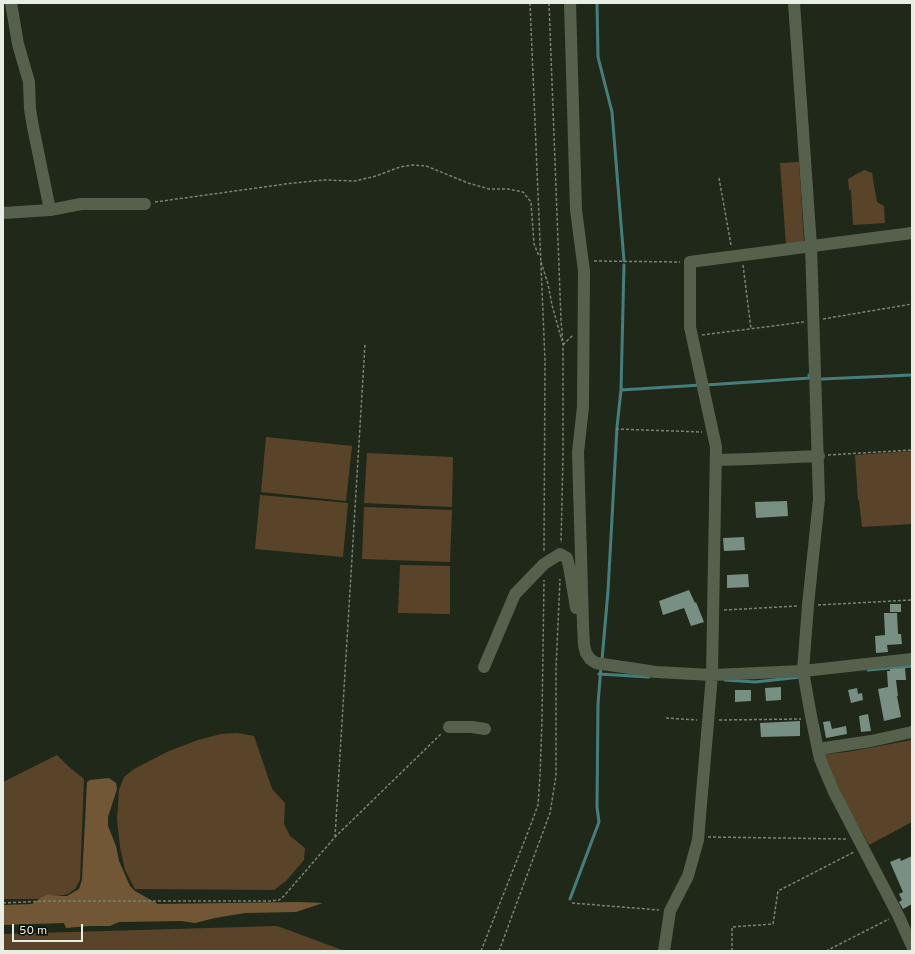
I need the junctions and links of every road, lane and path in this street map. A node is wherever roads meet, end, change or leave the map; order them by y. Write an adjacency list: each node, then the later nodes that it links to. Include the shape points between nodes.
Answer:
1 (11, 3): 8 (street, via 18,44 29,82 32,127)
2 (530, 3): 13 (path)
3 (550, 3): 19 (path)
4 (570, 3): 15 (street, via 576,210)
5 (794, 3): 11 (street)
6 (720, 178): 12 (path)
7 (145, 204): 8 (street, via 81,204); 13 (path, via 292,183 355,181 400,167 426,166 468,183 523,192 531,202 534,244)
8 (50, 210): 9 (street)
9 (3, 212)
10 (912, 233): 11 (street)
11 (811, 246): 12 (street); 23 (street)
12 (737, 256): 14 (street); 16 (path)
13 (540, 259): 19 (path); 26 (path, via 544,361)
14 (690, 262): 15 (path, via 593,261); 21 (street, via 690,327)
15 (584, 272): 28 (street, via 583,407 578,452)
16 (752, 328)
17 (576, 331): 19 (path)
18 (366, 344): 41 (path)
19 (563, 345): 25 (path)
20 (616, 429): 21 (path)
21 (712, 432): 24 (street)
22 (912, 450): 23 (path)
23 (819, 456): 24 (street); 31 (street, via 819,499)
24 (716, 460): 32 (street)
25 (560, 554): 26 (street); 28 (street, via 567,558 570,566 578,616)
26 (544, 564): 30 (street, via 516,594); 48 (path, via 538,805)
27 (560, 577): 49 (path, via 556,669 556,776 550,813)
28 (583, 625): 32 (street, via 586,652 590,659 601,664 656,672)
29 (912, 659): 31 (street)
30 (484, 667)
31 (803, 671): 32 (street); 34 (street)
32 (712, 675): 35 (street)
33 (666, 718): 35 (path)
34 (811, 718): 35 (path); 39 (street)
35 (708, 720): 40 (street)
36 (449, 727): 37 (street); 41 (path)
37 (484, 729)
38 (912, 732): 39 (street)
39 (818, 749): 42 (street, via 834,792)
40 (698, 836): 42 (path); 45 (street, via 688,876)
41 (336, 837): 43 (path, via 284,896 270,902)
42 (861, 843): 46 (street); 51 (path, via 778,891 773,924 732,927)
43 (3, 903)
44 (572, 903): 45 (path)
45 (670, 911): 50 (street)
46 (898, 915): 47 (street); 52 (path)
47 (912, 946)
48 (481, 951)
49 (499, 951)
50 (664, 951)
51 (732, 951)
52 (828, 951)

